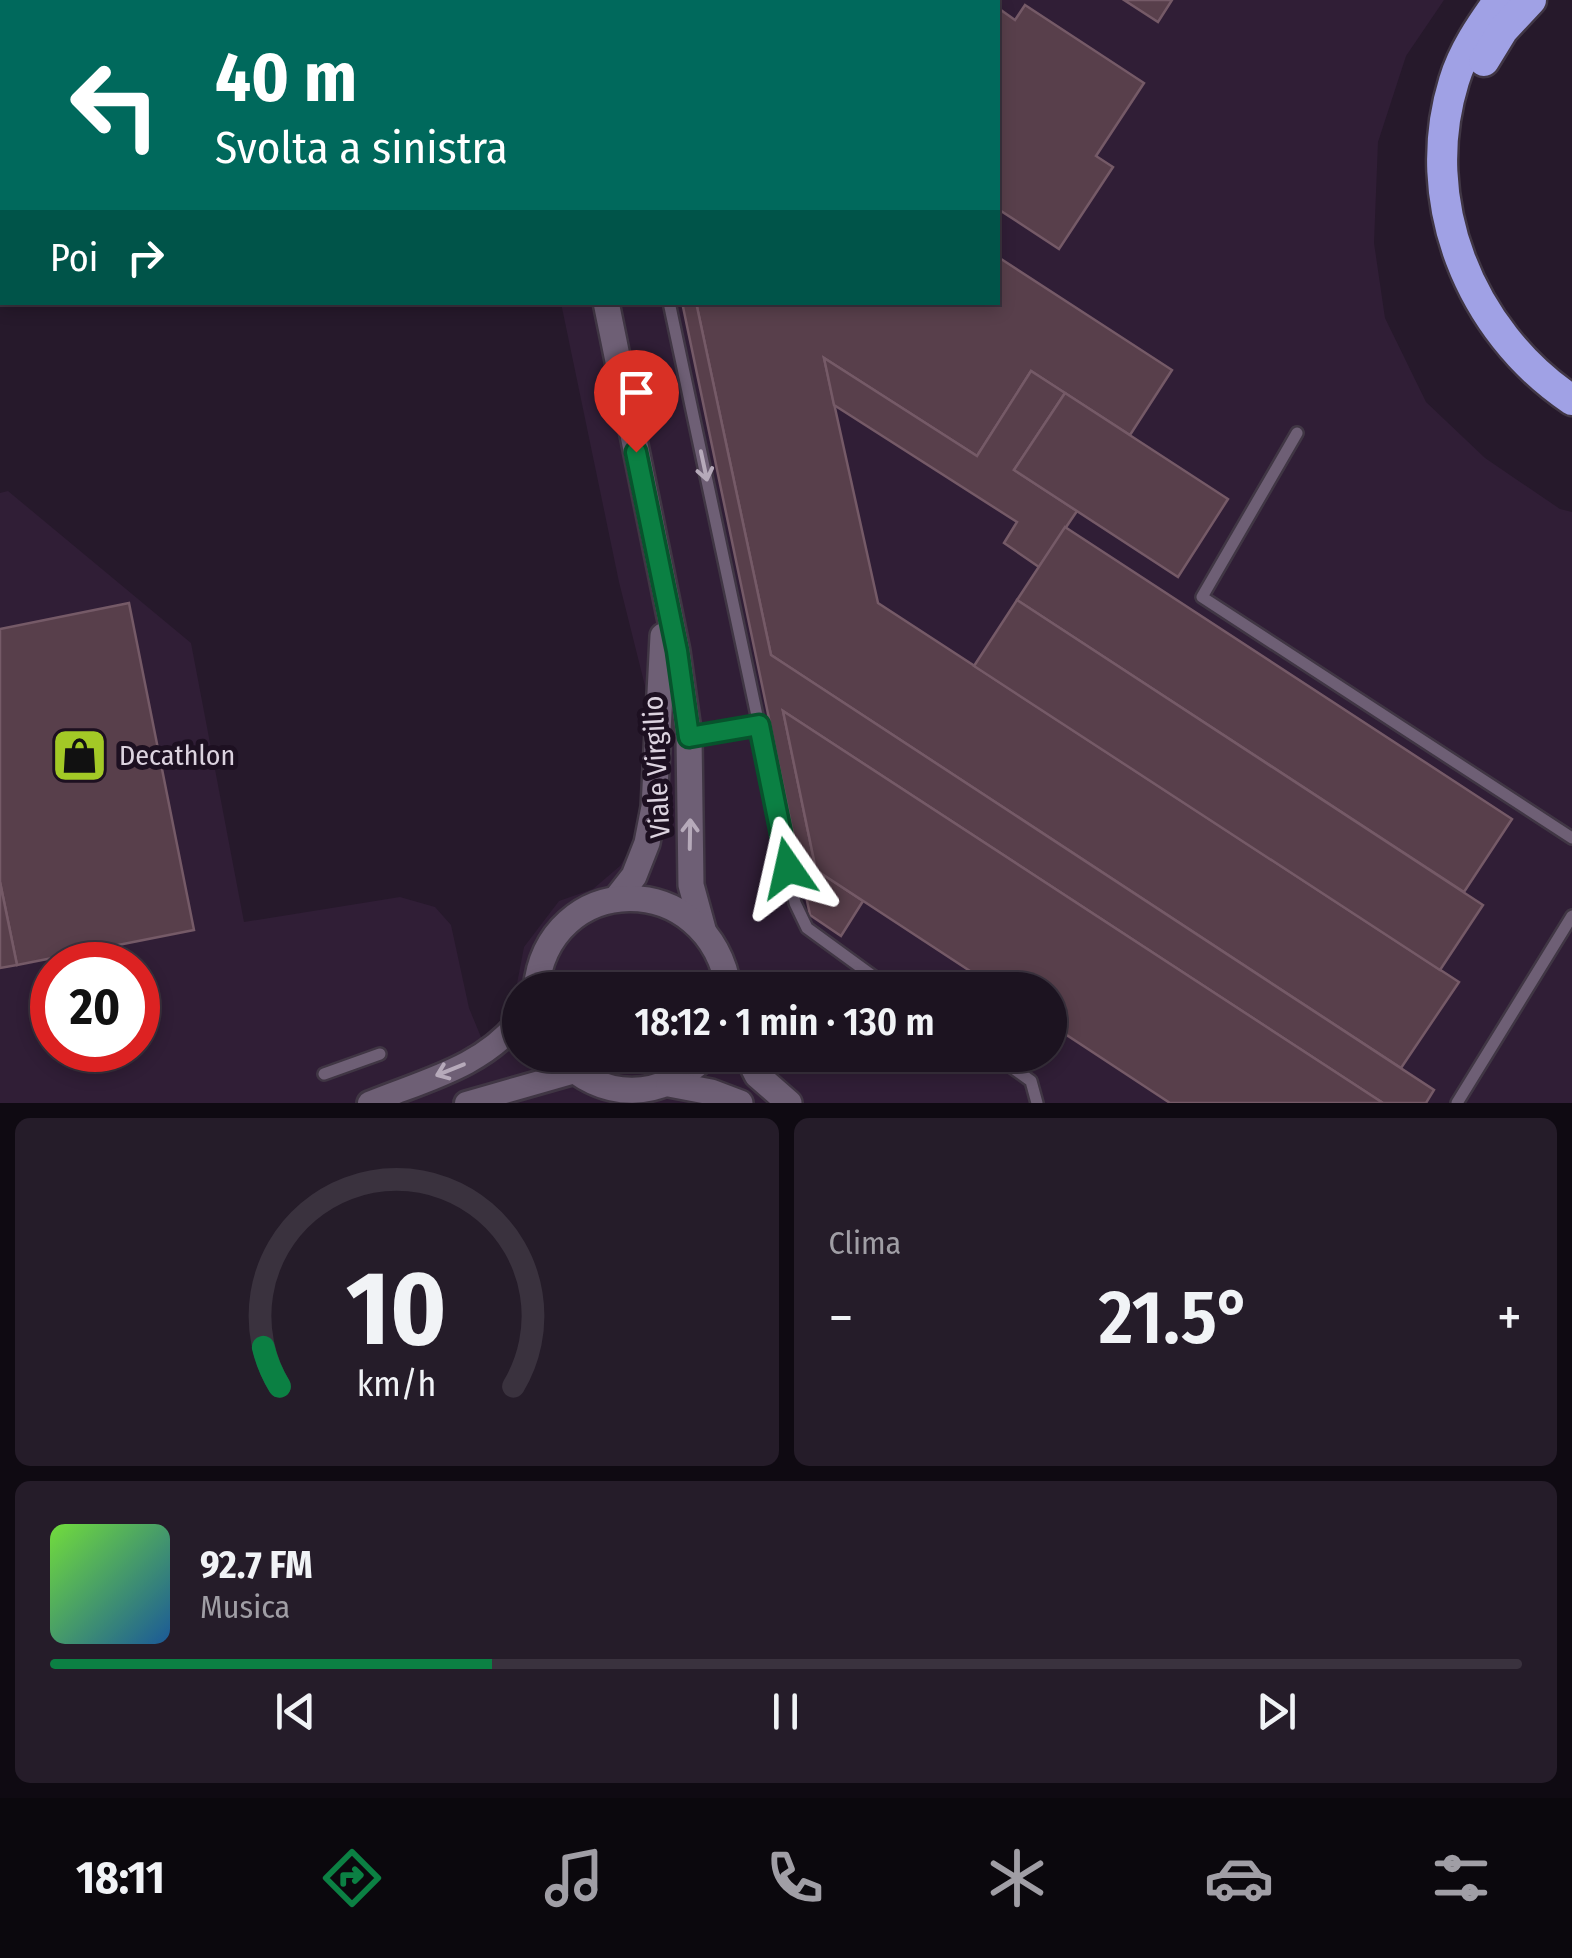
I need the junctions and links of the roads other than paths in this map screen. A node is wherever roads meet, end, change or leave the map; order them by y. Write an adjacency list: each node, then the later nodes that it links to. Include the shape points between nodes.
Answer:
1 (1499, 0): 6 (highway, via 1454,83 1444,133 1445,202 1462,266 1490,319)
2 (1531, 0): 5 (highway, via 1503,30 1474,81 1464,132 1464,194 1489,279 1519,324)
3 (607, 305): 8 (street, Viale Virgilio)
4 (671, 305): 9 (lane, one-way to 9)
5 (1572, 376)
6 (1572, 400)
7 (1298, 434): 11 (lane, via 1202,597)
8 (665, 601): 10 (street, Viale Virgilio); 12 (street, Viale Virgilio, via 654,807 634,876)
9 (759, 725): 10 (lane); 17 (lane, via 795,903 807,928)
10 (689, 737): 14 (street, Viale Virgilio, one-way to 10, via 690,866)
11 (1572, 838)
12 (616, 900): 14 (street, via 664,903); 15 (street, via 574,917 558,932)
13 (1572, 916): 32 (lane)
14 (704, 929): 16 (street, Viale Virgilio)
15 (540, 972)
16 (726, 972)
17 (867, 972)
18 (502, 1038): 27 (street, one-way to 27, via 472,1061)
19 (380, 1054): 25 (lane)
20 (545, 1072): 28 (street)
21 (578, 1072): 26 (street, via 620,1090)
22 (690, 1072): 26 (street)
23 (755, 1072): 30 (street)
24 (1019, 1072): 31 (lane, via 1031,1081)
25 (324, 1074)
26 (669, 1084): 29 (street)
27 (369, 1103)
28 (466, 1103)
29 (740, 1103)
30 (789, 1103)
31 (1037, 1103)
32 (1456, 1103)

